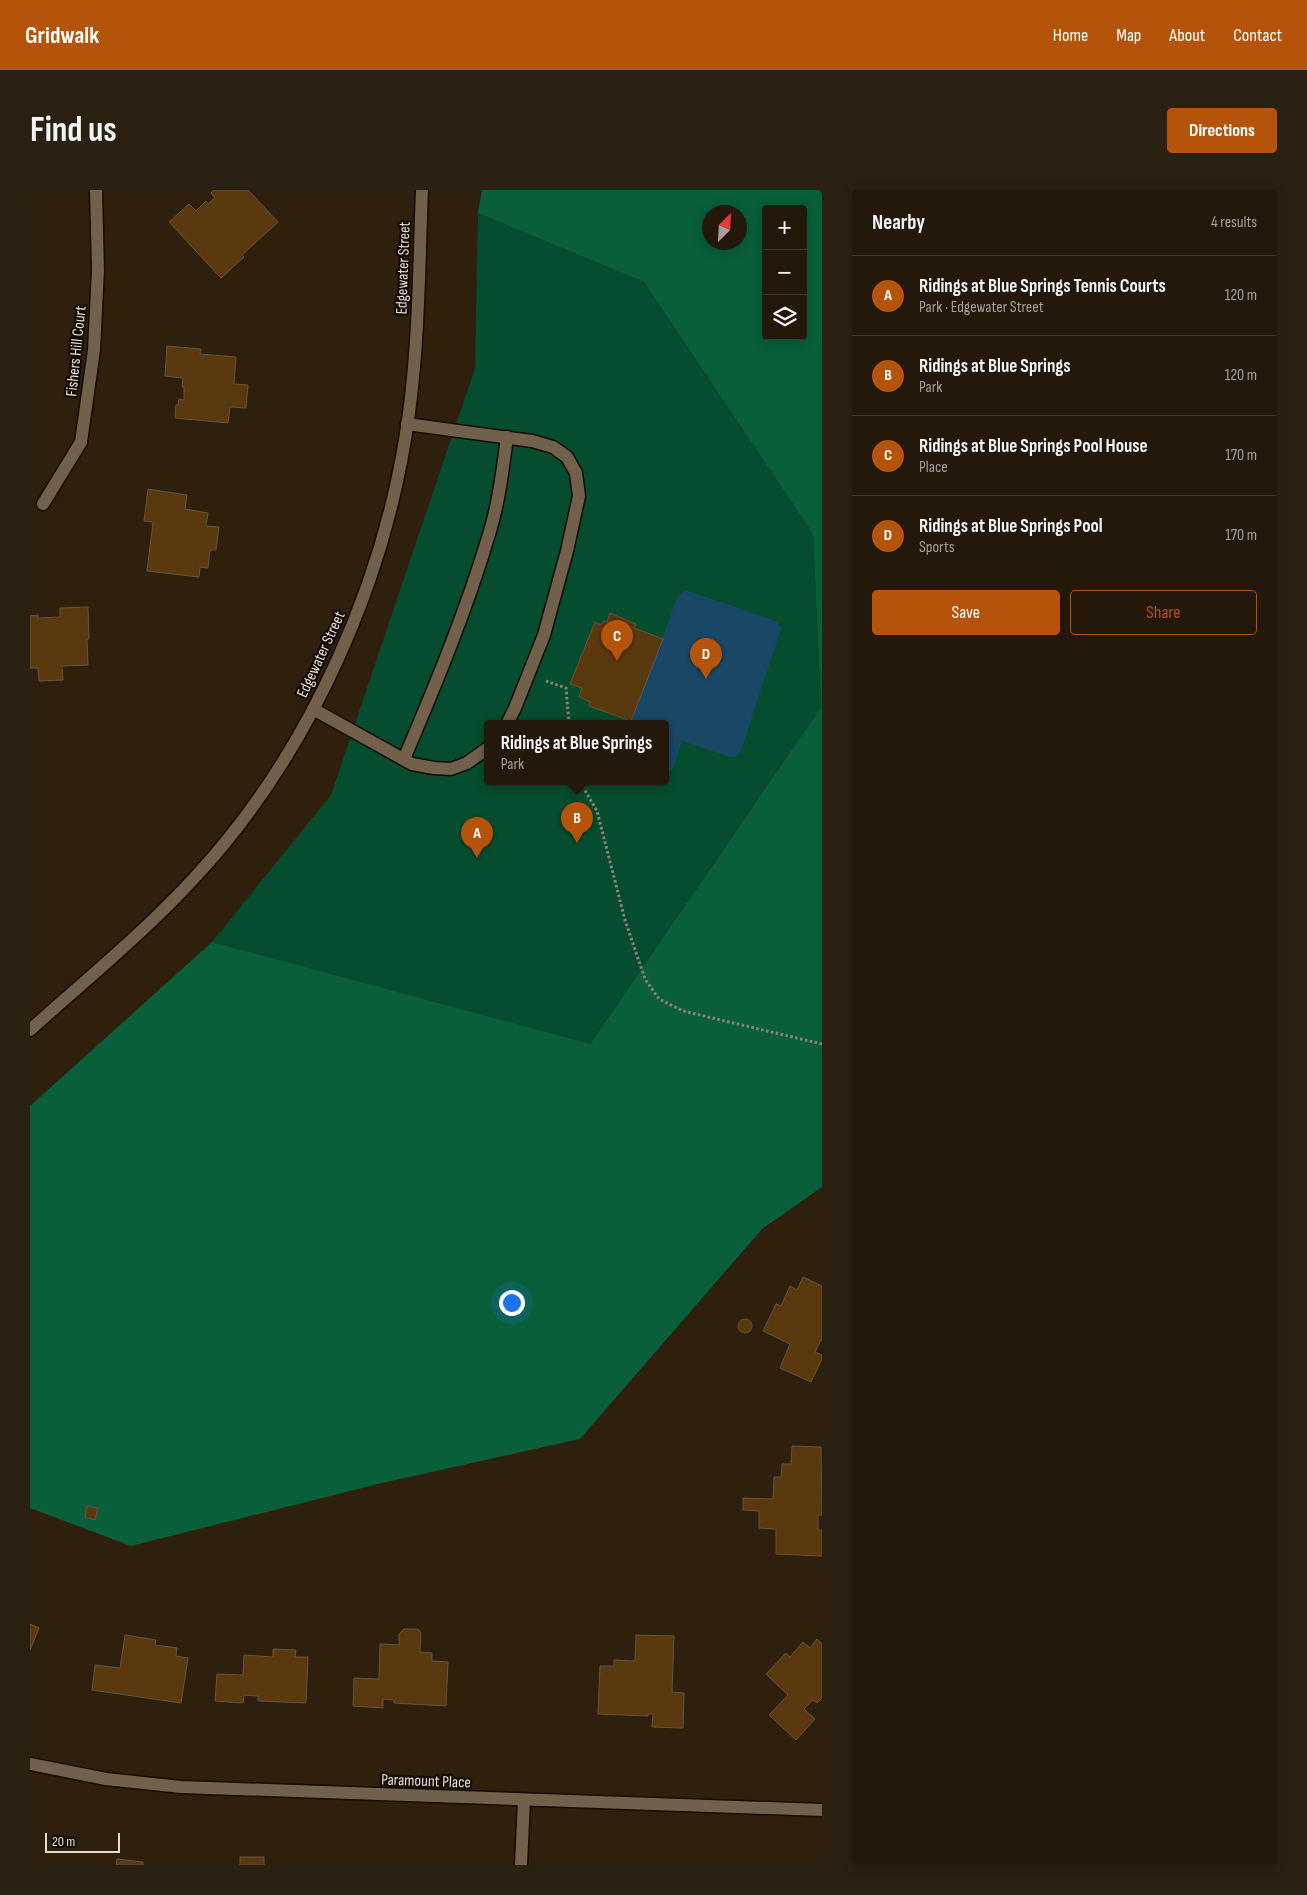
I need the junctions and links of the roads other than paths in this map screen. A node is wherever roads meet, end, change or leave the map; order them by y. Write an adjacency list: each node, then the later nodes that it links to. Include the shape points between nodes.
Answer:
1 (96, 190): 5 (street, Fishers Hill Court, via 98,270 94,350 81,442)
2 (422, 190): 3 (street, Edgewater Street, via 415,354)
3 (407, 424): 4 (street); 6 (street, Edgewater Street, via 396,488 376,561 350,632)
4 (507, 437): 7 (street, via 553,447 567,457 576,473 579,496 544,635); 9 (street, via 491,529 446,659)
5 (43, 504)
6 (313, 709): 9 (street); 10 (street, Edgewater Street, via 275,773 237,827 198,873 146,928)
7 (509, 720)
8 (484, 751): 9 (street, via 451,769 412,764)
9 (404, 759)
10 (30, 1030)
11 (30, 1764): 12 (street, Paramount Place, via 106,1779 181,1787)
12 (524, 1800): 13 (street, Paramount Place); 14 (street)
13 (822, 1810)
14 (521, 1865)

